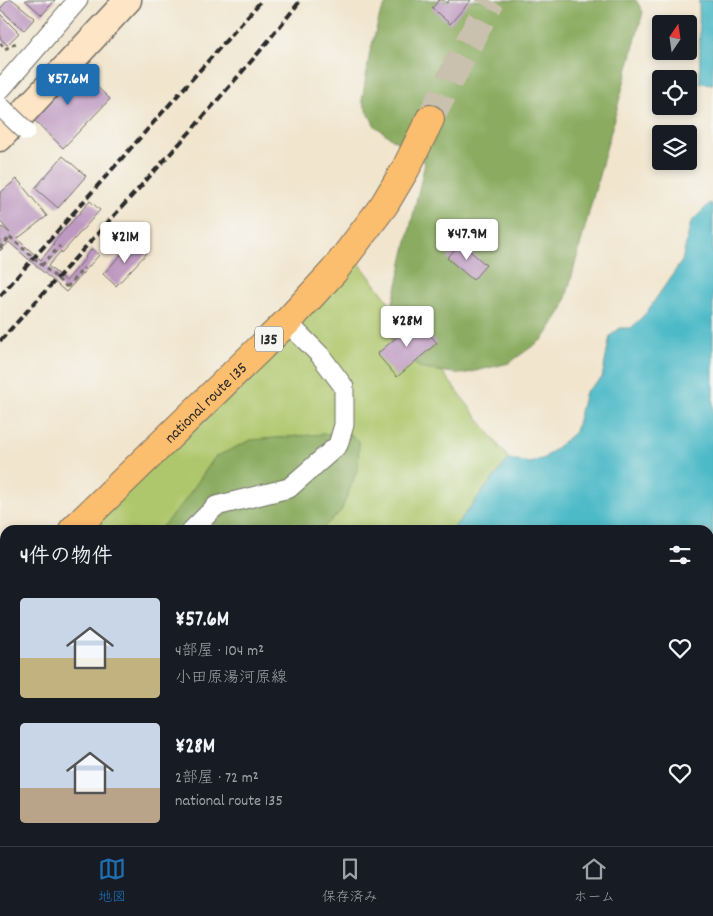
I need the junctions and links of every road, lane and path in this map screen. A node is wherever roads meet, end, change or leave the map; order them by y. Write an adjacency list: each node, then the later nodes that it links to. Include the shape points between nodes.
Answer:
1 (78, 0): 3 (street)
2 (128, 0): 7 (main road)
3 (0, 90)
4 (0, 106): 6 (street, bridge)
5 (430, 119): 12 (highway, national route 135 / 135, via 406,168 373,220 334,271)
6 (26, 131)
7 (0, 138)
8 (60, 246): 10 (path)
9 (0, 248): 10 (path, bridge, via 10,237)
10 (42, 265): 11 (path, bridge, via 67,287)
11 (84, 268)
12 (287, 322): 13 (highway, national route 135 / 135); 14 (street, via 320,355 344,386 344,425 338,445 289,488 216,506)
13 (78, 525)
14 (197, 525)

